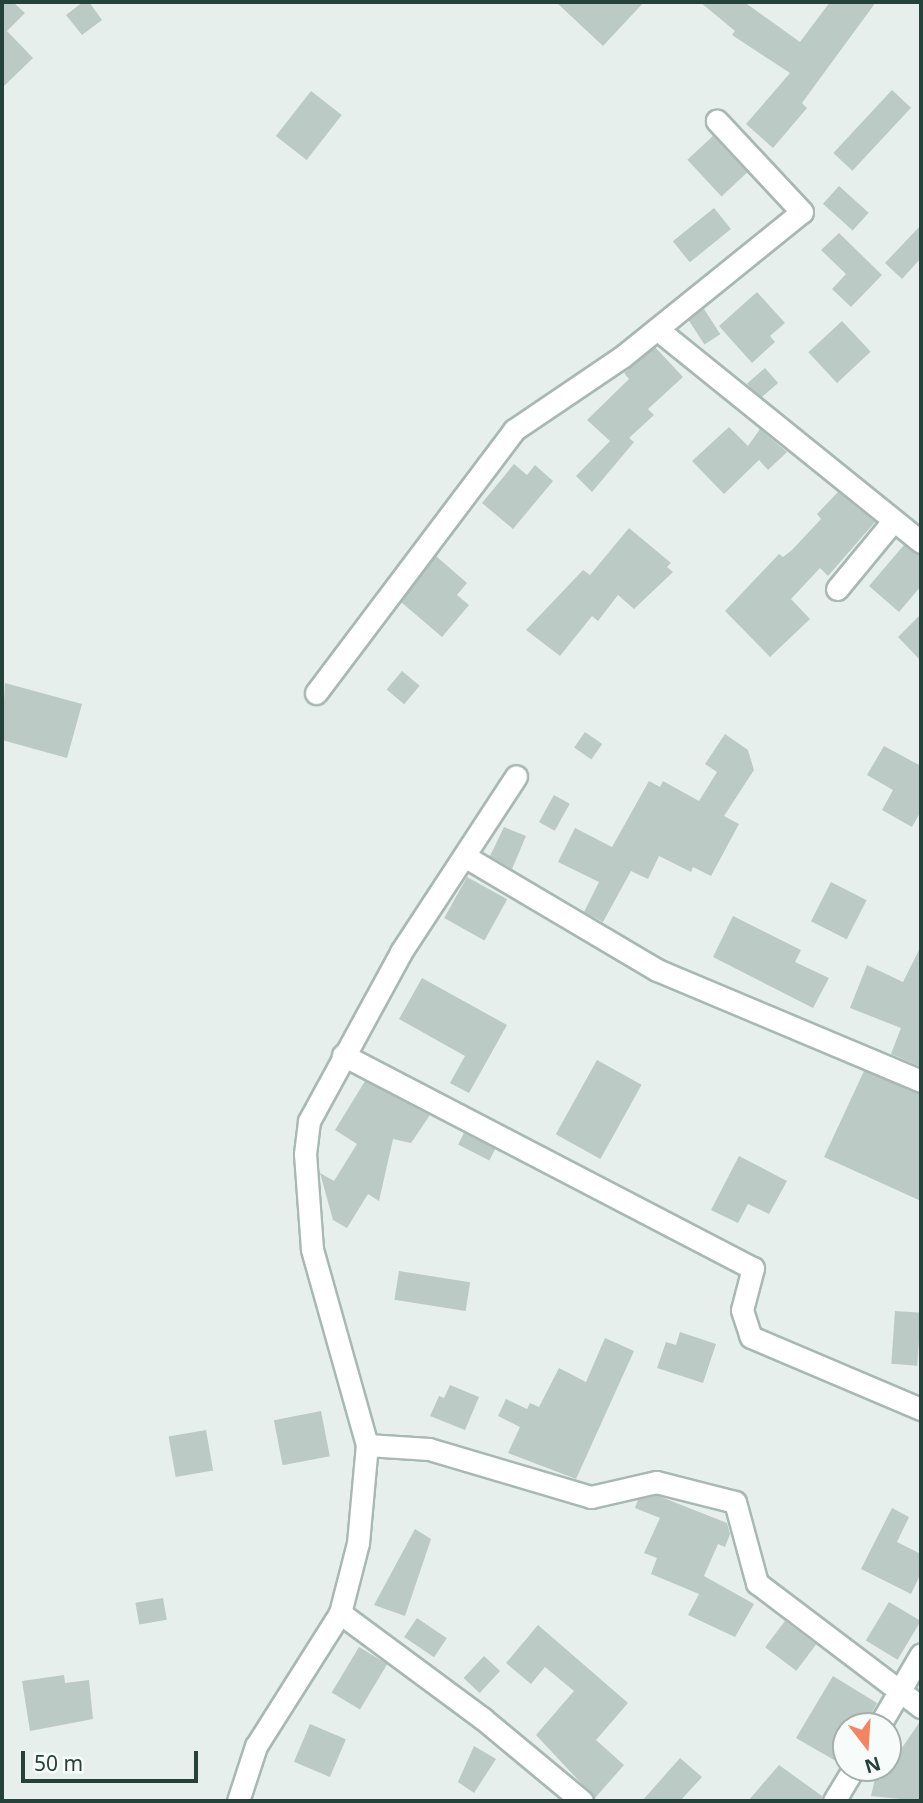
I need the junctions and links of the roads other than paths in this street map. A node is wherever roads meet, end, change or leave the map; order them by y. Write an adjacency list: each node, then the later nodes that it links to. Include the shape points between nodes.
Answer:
1 (717, 121): 2 (street, via 802,212)
2 (657, 329): 3 (street); 6 (street, via 514,430)
3 (893, 521): 4 (street); 5 (street)
4 (921, 541)
5 (836, 589)
6 (316, 693)
7 (516, 776): 8 (street)
8 (466, 857): 9 (street, via 401,952); 10 (street, via 657,970)
9 (343, 1055): 11 (street, via 753,1268 742,1310 751,1337); 12 (street, via 309,1121 305,1154 312,1250)
10 (921, 1081)
11 (921, 1409)
12 (367, 1445): 13 (street, via 358,1543); 15 (street, via 429,1449 592,1497 656,1482 735,1502 757,1583)
13 (340, 1613): 19 (street, via 256,1746); 20 (street, via 482,1718)
14 (921, 1654): 15 (street)
15 (899, 1692): 16 (street); 17 (street)
16 (921, 1707)
17 (887, 1712)
18 (846, 1782): 21 (street)
19 (238, 1801)
20 (582, 1801)
21 (834, 1801)

